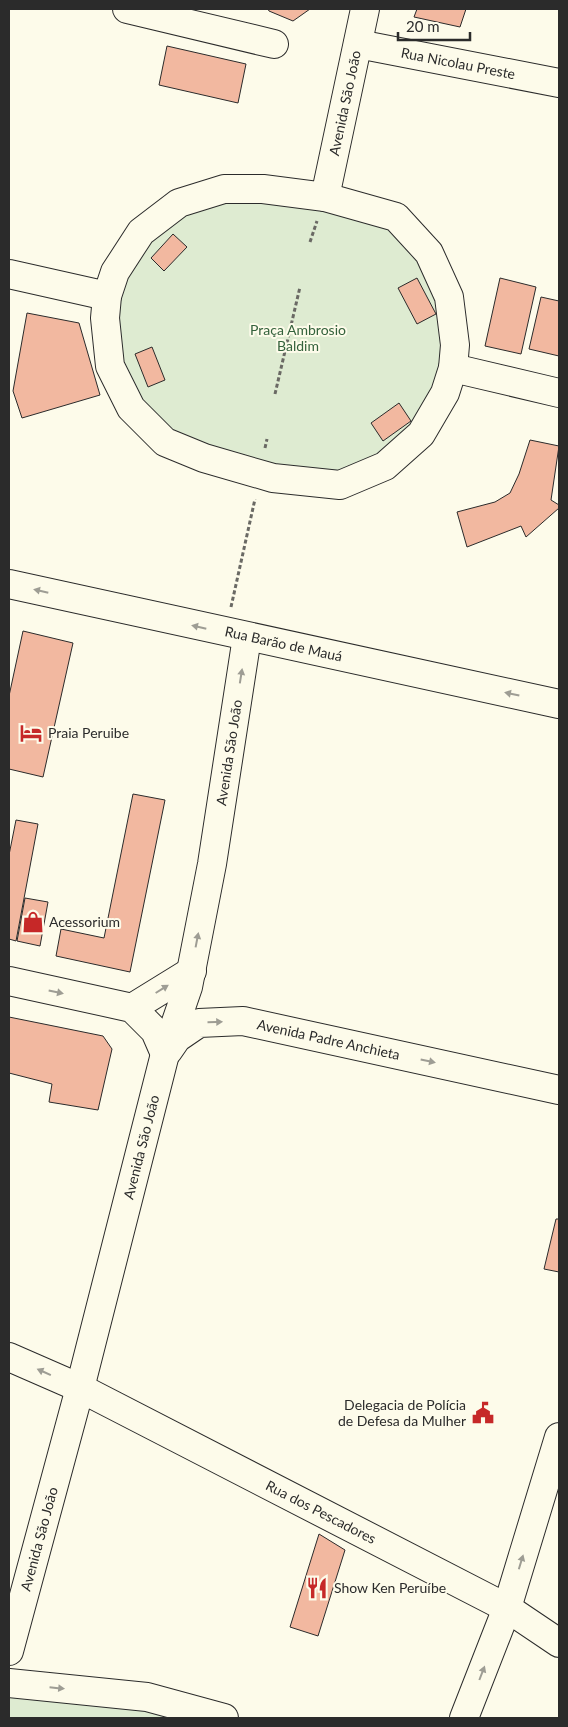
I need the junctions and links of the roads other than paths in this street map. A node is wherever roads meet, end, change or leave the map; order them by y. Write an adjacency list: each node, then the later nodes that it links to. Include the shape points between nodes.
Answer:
1 (127, 9): 3 (main road)
2 (365, 9): 4 (main road, Avenida São João)
3 (274, 44)
4 (358, 44): 5 (main road, Rua Nicolau Preste); 6 (main road, Avenida São João)
5 (559, 83)
6 (325, 198): 8 (main road, via 264,188 224,189 179,203 141,232 115,272); 9 (main road, via 396,217 429,253 449,296 455,345)
7 (9, 274): 8 (main road)
8 (107, 296): 9 (main road, via 104,318 110,366 131,408 165,442 204,458 273,478 340,485 385,466 421,434 445,393)
9 (453, 368): 10 (main road)
10 (559, 393)
11 (9, 584): 12 (main road, Rua Barão de Mauá, one-way to 11)
12 (236, 635): 13 (main road, Rua Barão de Mauá, one-way to 12); 14 (main road, Avenida São João, one-way to 12, via 212,864)
13 (559, 704)
14 (192, 971): 16 (main road, one-way to 14); 17 (main road, Avenida São João)
15 (9, 981): 16 (main road, one-way to 16)
16 (132, 1008): 17 (main road, via 155,1031)
17 (165, 1054): 18 (main road, Avenida Padre Anchieta, one-way to 18, via 177,1038 199,1023 243,1021); 20 (main road, Avenida São João)
18 (559, 1090)
19 (9, 1357): 20 (main road, Rua dos Pescadores, one-way to 19)
20 (80, 1388): 22 (main road, Rua dos Pescadores); 24 (main road, Avenida São João)
21 (559, 1437): 22 (main road, one-way to 21)
22 (507, 1608): 23 (main road, Rua dos Pescadores); 27 (main road, one-way to 22)
23 (559, 1643)
24 (9, 1651)
25 (9, 1683): 26 (main road, one-way to 26, via 147,1698)
26 (224, 1718)
27 (464, 1718)

